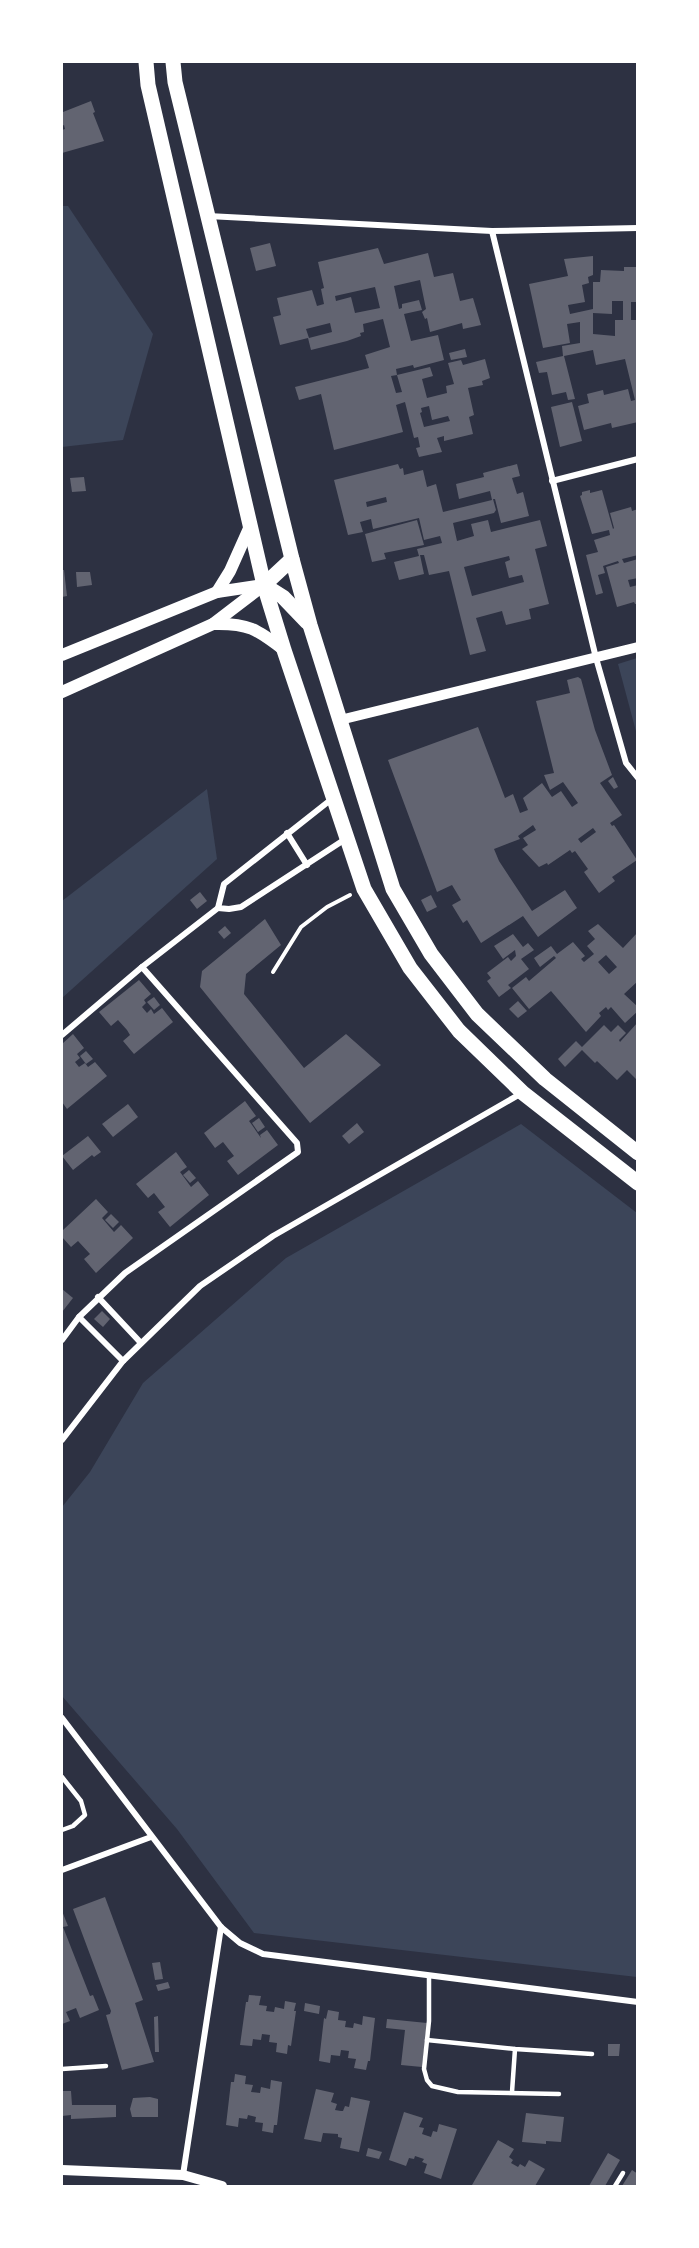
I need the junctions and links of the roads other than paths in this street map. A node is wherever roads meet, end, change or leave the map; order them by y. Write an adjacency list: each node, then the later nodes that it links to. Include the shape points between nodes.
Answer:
1 (146, 62): 8 (main road, via 148,85)
2 (173, 62): 3 (main road)
3 (208, 216): 5 (street); 9 (main road)
4 (638, 228): 5 (street)
5 (492, 231): 7 (street)
6 (638, 459): 7 (street)
7 (552, 482): 17 (street)
8 (251, 524): 10 (main road); 11 (main road)
9 (292, 559): 10 (main road); 13 (main road)
10 (264, 585): 11 (main road); 12 (main road); 13 (main road, via 283,597); 15 (main road)
11 (217, 592): 16 (main road)
12 (213, 624): 15 (main road, via 250,627); 18 (main road)
13 (310, 625): 19 (main road)
14 (638, 646): 17 (street)
15 (284, 650): 21 (main road)
16 (62, 655)
17 (597, 658): 19 (street); 20 (street, via 626,763)
18 (62, 692)
19 (340, 720): 29 (main road, via 393,889 431,954 477,1014 545,1079)
20 (638, 778)
21 (334, 796): 22 (street); 23 (main road)
22 (287, 833): 24 (street); 25 (street, via 224,884)
23 (348, 838): 24 (street); 28 (main road, via 364,889 410,968 452,1022)
24 (307, 865): 25 (street, via 241,907)
25 (218, 908): 26 (street)
26 (142, 967): 27 (street); 31 (street, via 297,1143 298,1152 125,1273)
27 (62, 1035)
28 (523, 1093): 30 (main road); 34 (street, via 273,1236 200,1286)
29 (638, 1153)
30 (638, 1183)
31 (98, 1297): 32 (street); 34 (street)
32 (79, 1317): 33 (street); 35 (street)
33 (62, 1340)
34 (141, 1343): 35 (street)
35 (123, 1362): 36 (street)
36 (62, 1440)
37 (62, 1718): 40 (street)
38 (62, 1777): 39 (lane, via 81,1801 85,1815)
39 (62, 1830)
40 (151, 1837): 41 (street); 42 (street)
41 (62, 1870)
42 (221, 1927): 43 (street, via 240,1943 263,1954); 54 (street)
43 (429, 1977): 44 (street); 45 (lane)
44 (638, 2002)
45 (427, 2040): 46 (lane); 50 (lane, via 424,2069 432,2086 458,2092)
46 (515, 2049): 47 (lane); 50 (lane)
47 (592, 2054)
48 (106, 2066): 49 (lane)
49 (62, 2069)
50 (512, 2092): 51 (lane)
51 (559, 2094)
52 (62, 2170): 54 (street)
53 (623, 2173): 56 (lane)
54 (183, 2175): 55 (street)
55 (222, 2187)
56 (615, 2187)

